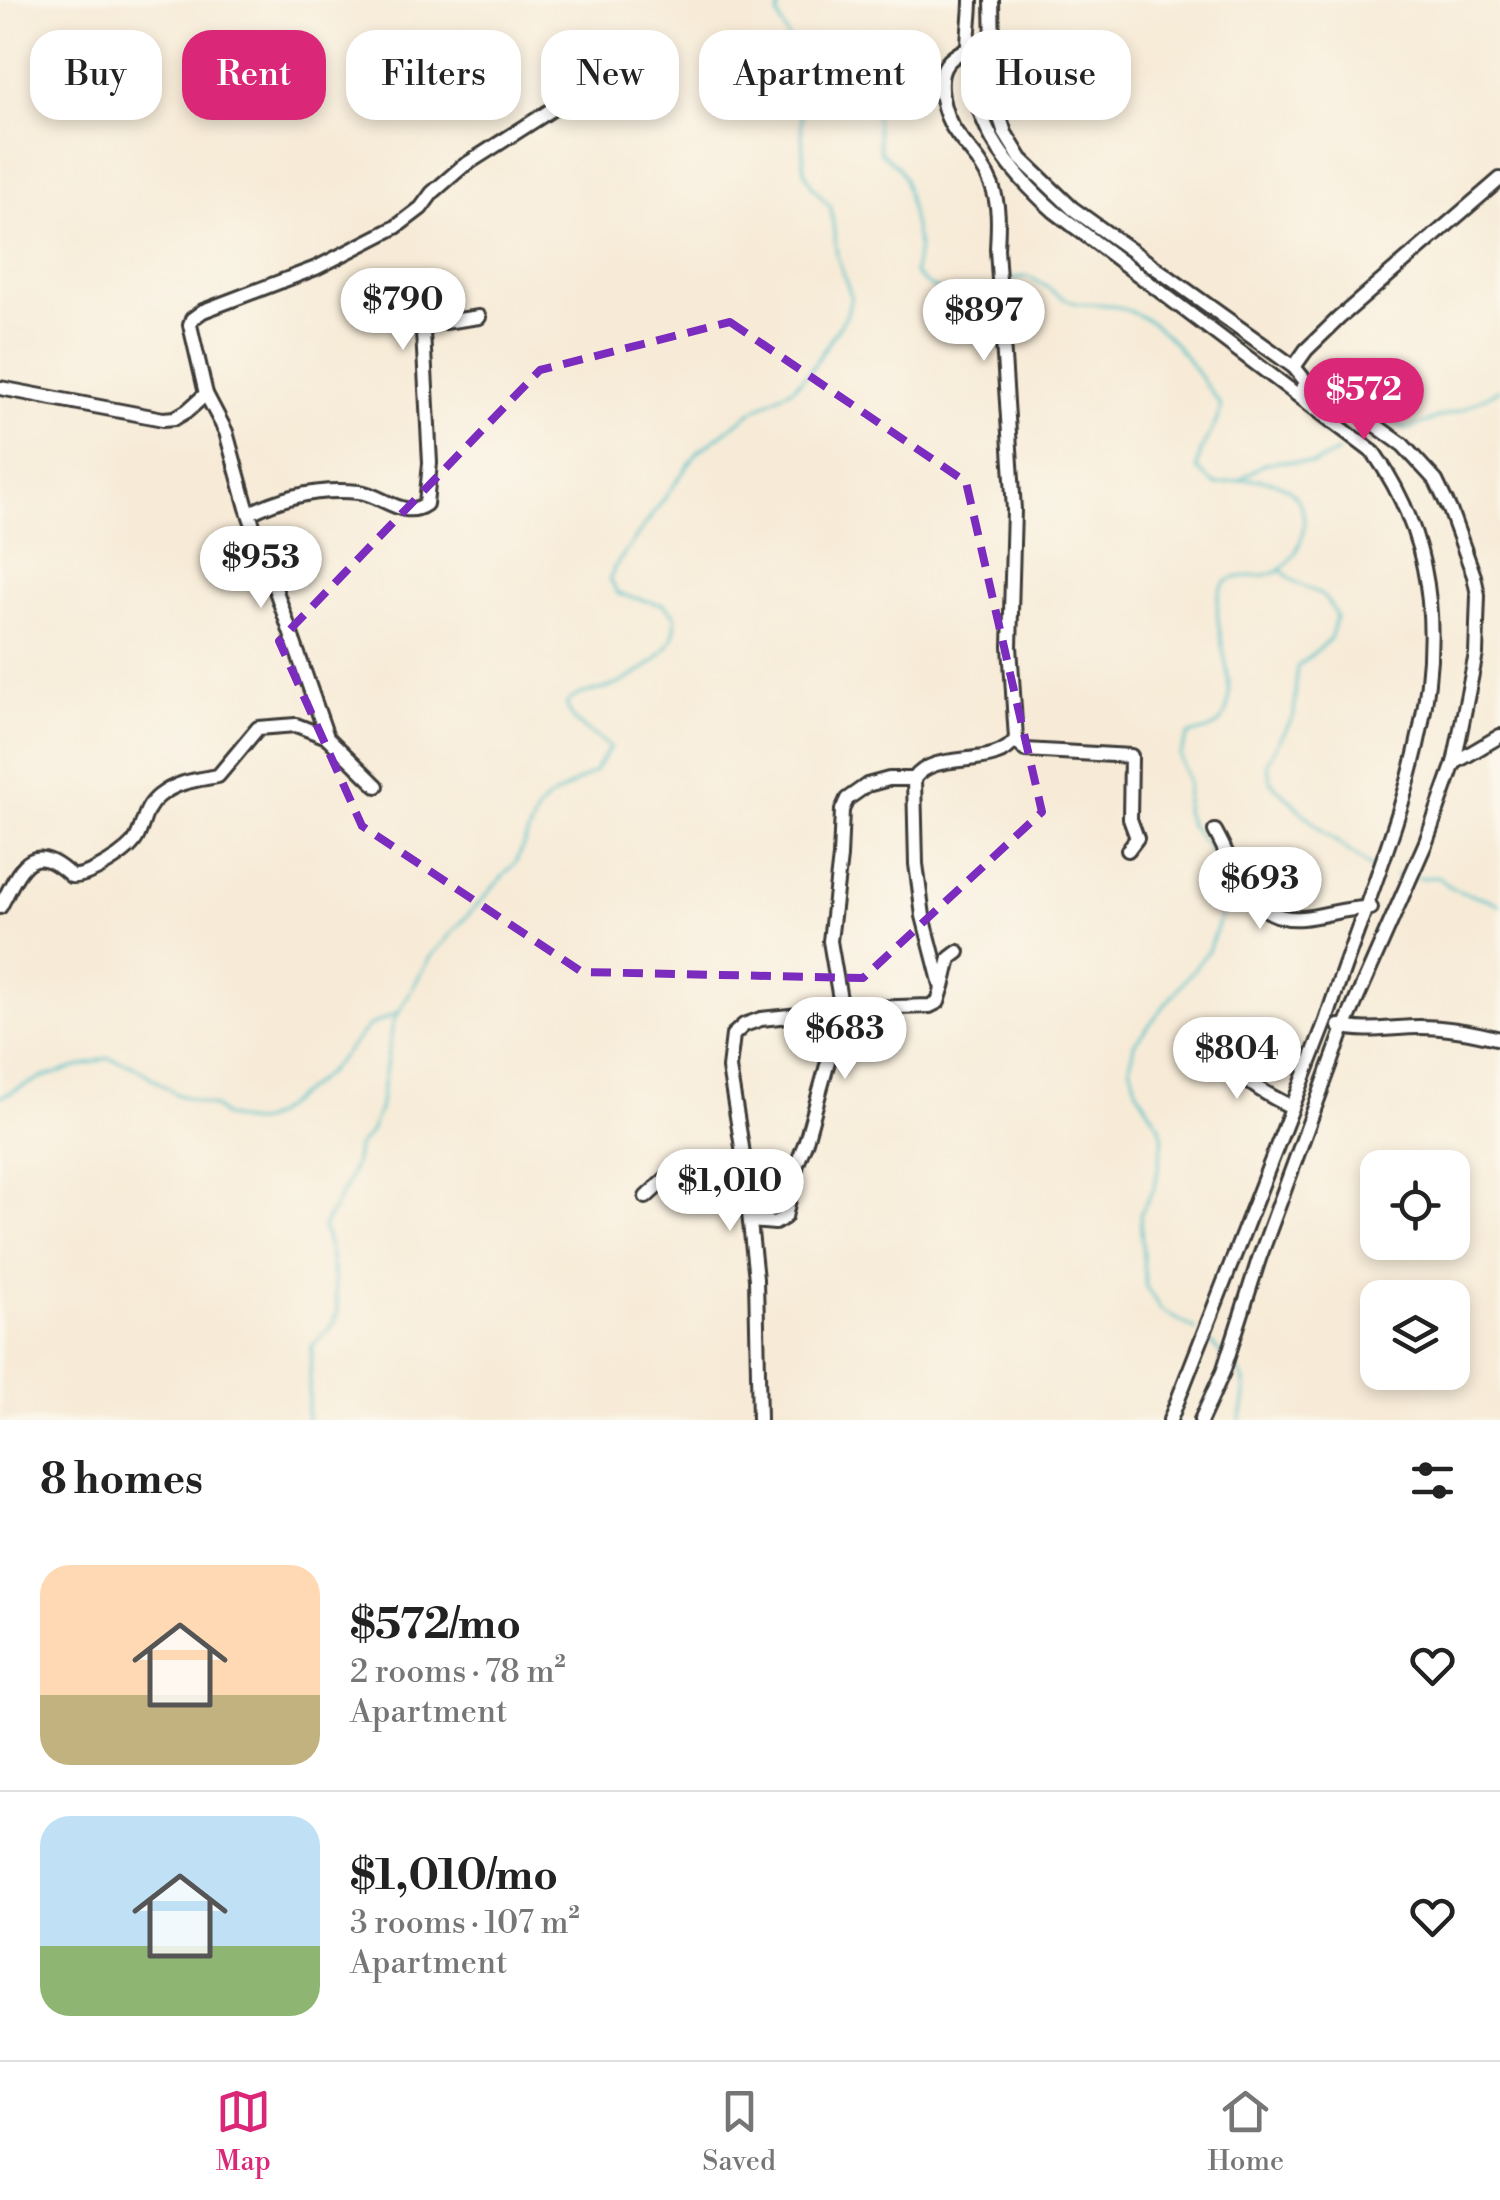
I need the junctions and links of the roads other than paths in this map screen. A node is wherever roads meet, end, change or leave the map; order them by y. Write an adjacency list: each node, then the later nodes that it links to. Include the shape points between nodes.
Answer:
1 (971, 0): 3 (street)
2 (992, 0): 9 (street, via 994,100 1021,158 1072,208)
3 (969, 30)
4 (961, 51): 18 (street, via 944,65 942,109 991,182 998,213 1014,510 1010,646)
5 (541, 117): 12 (street, via 462,168 396,227 316,268 196,315 190,325)
6 (984, 120): 11 (street, via 1016,177 1054,211)
7 (1500, 179): 9 (street, via 1339,318)
8 (479, 317): 13 (street, via 431,324 424,332 426,504 402,509 360,492 334,492 285,497)
9 (1294, 367): 11 (street)
10 (0, 388): 12 (street, via 163,419 188,411)
11 (1302, 388): 14 (street, via 1384,464 1416,505); 19 (street, via 1315,382 1403,445 1426,468 1450,510 1478,595 1476,654)
12 (206, 394): 13 (street, via 226,432)
13 (250, 513): 17 (street)
14 (1431, 542)
15 (1437, 718): 25 (street)
16 (1500, 736): 19 (street)
17 (327, 737): 21 (street); 24 (street, via 296,725 258,728 218,776 193,778 160,795 144,813 133,843 91,874 71,876 38,856 26,863)
18 (1016, 739): 20 (street, via 1005,751 926,768); 23 (street, via 1025,750 1130,756 1130,819 1137,838)
19 (1454, 763): 30 (street)
20 (914, 780): 27 (street, via 920,898); 28 (street, via 867,785 842,810 830,941)
21 (377, 786)
22 (1215, 832): 25 (street, via 1264,911 1298,919)
23 (1128, 850)
24 (0, 907)
25 (1371, 908): 29 (street)
26 (958, 952): 27 (street)
27 (942, 989): 28 (street, via 930,1006)
28 (842, 1011): 34 (street, via 761,1019 733,1034 729,1068); 36 (street, via 785,1218)
29 (1326, 1021): 30 (street); 33 (street)
30 (1344, 1028): 31 (street, via 1462,1030); 39 (street)
31 (1500, 1040)
32 (1222, 1050): 33 (street, via 1242,1079)
33 (1292, 1107): 38 (street)
34 (746, 1188): 35 (street, via 673,1172); 36 (street)
35 (646, 1197)
36 (750, 1221): 37 (street)
37 (759, 1420)
38 (1170, 1420)
39 (1201, 1420)

